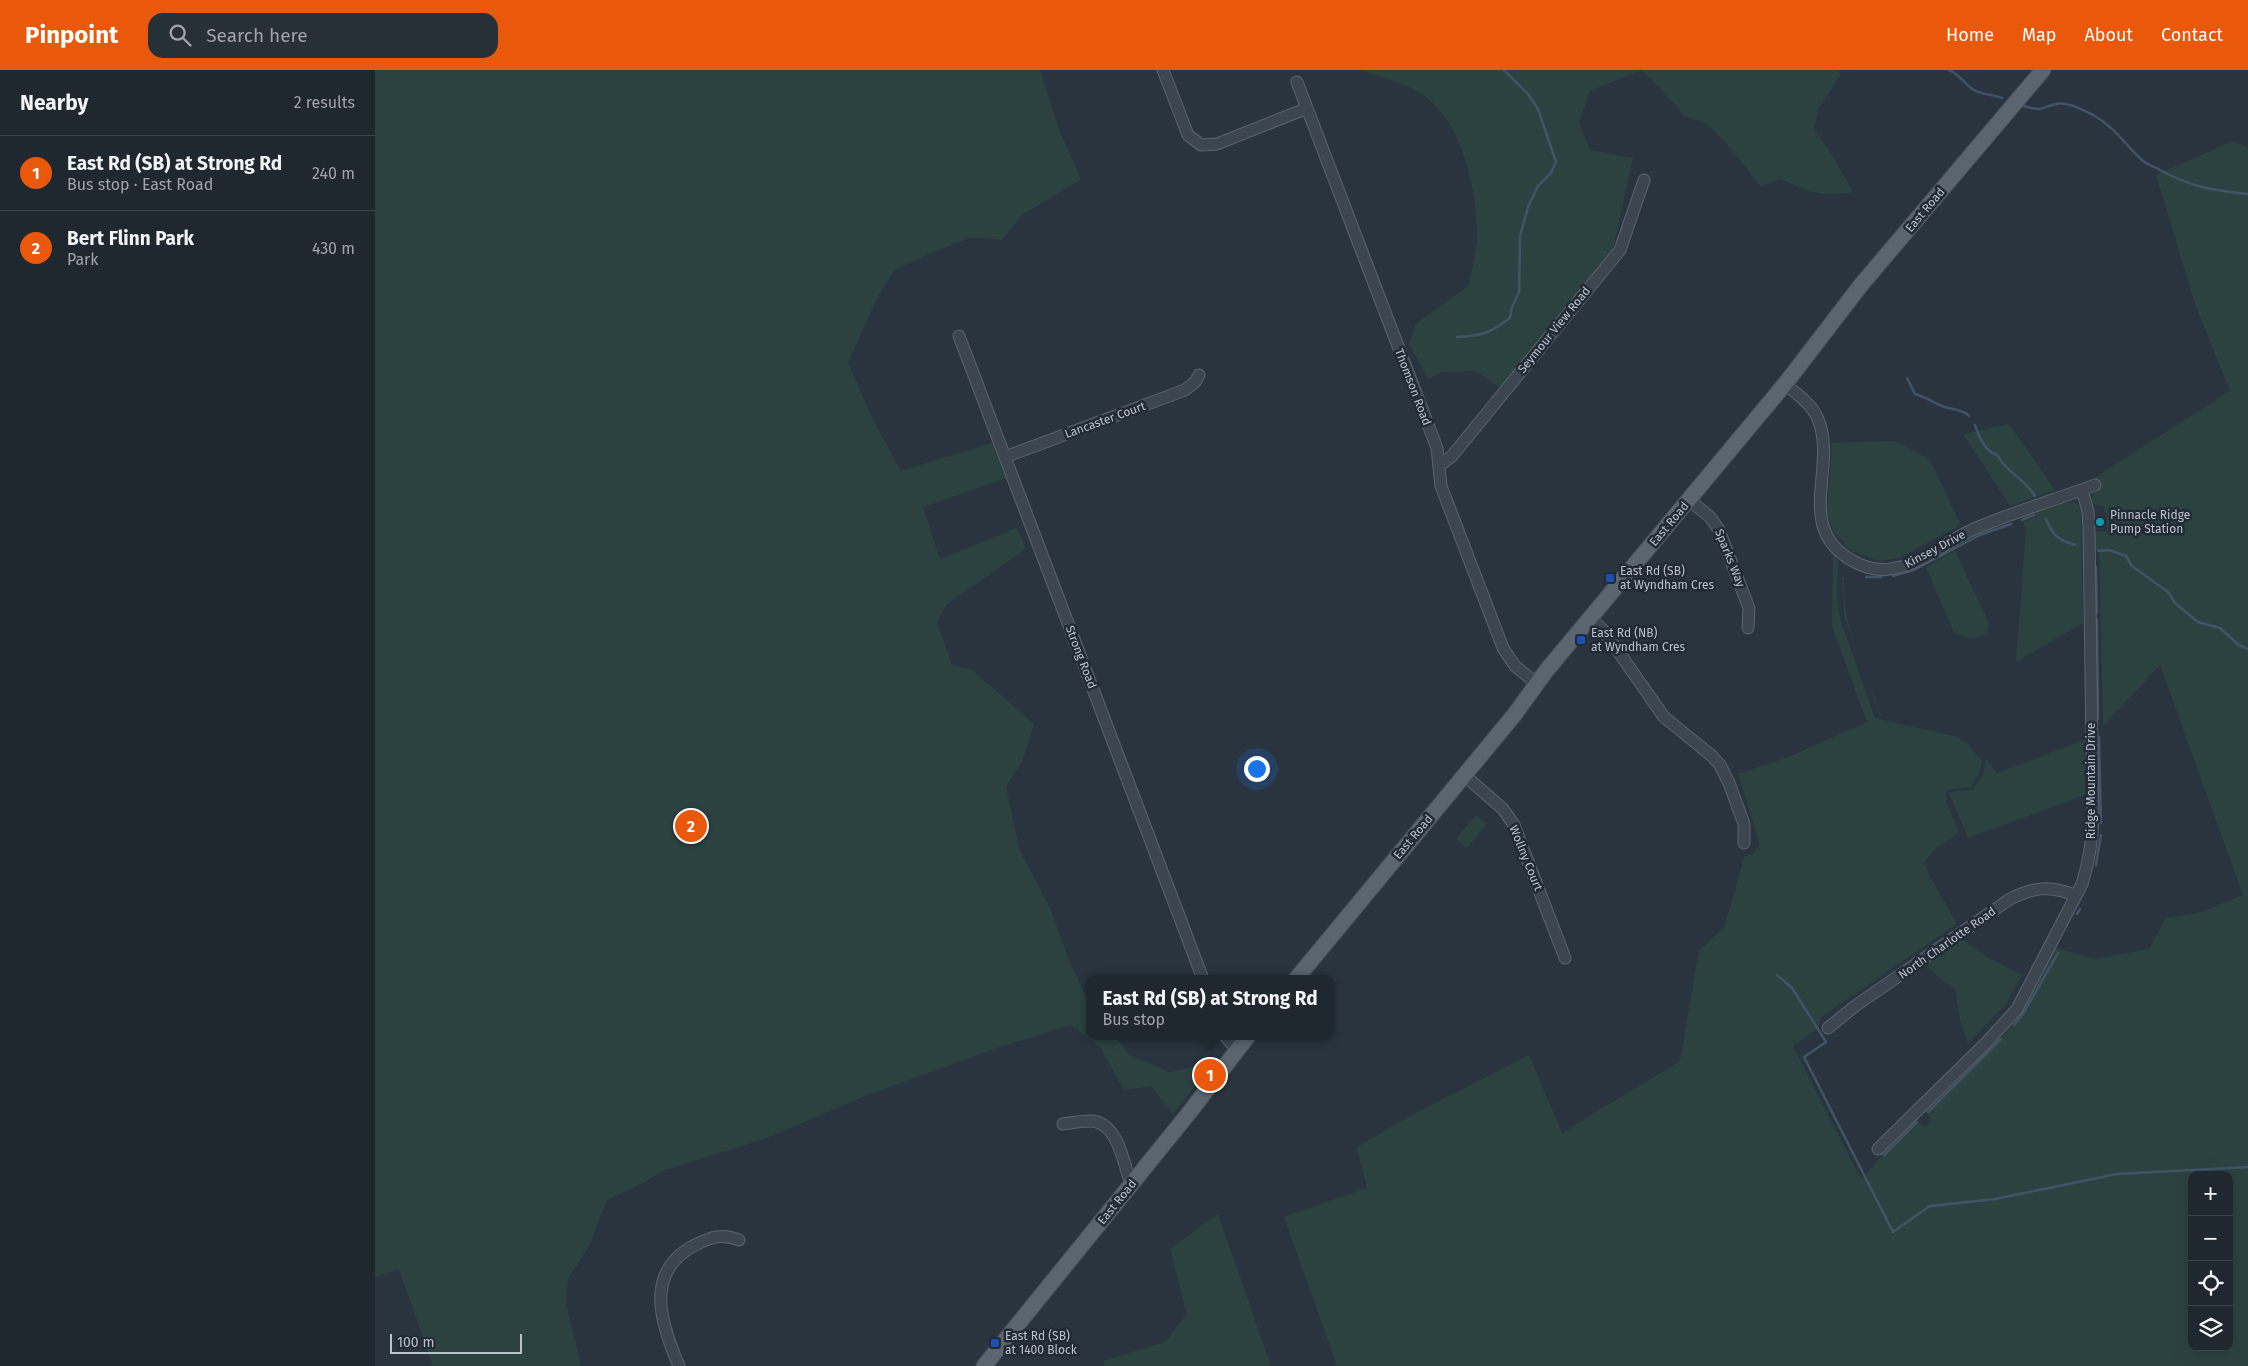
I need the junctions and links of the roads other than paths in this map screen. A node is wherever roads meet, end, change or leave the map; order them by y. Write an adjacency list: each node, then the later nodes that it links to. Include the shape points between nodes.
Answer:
1 (1163, 70): 4 (street, via 1188,135 1201,146 1217,144)
2 (2043, 70): 8 (main road, East Road, via 1861,285)
3 (1297, 82): 4 (street, Thomson Road)
4 (1305, 109): 10 (street, Thomson Road, via 1437,448)
5 (1643, 180): 10 (street, Seymour View Road, via 1620,250 1452,456)
6 (959, 336): 9 (street, Strong Road)
7 (1199, 374): 9 (street, Lancaster Court, via 1185,390)
8 (1785, 384): 12 (street, Kinsey Drive, via 1809,405 1822,431 1819,500 1825,530 1836,549 1862,566 1880,569 1907,565 1975,528); 13 (main road, East Road)
9 (1005, 457): 21 (street, Strong Road)
10 (1440, 465): 16 (street, Thomson Road, via 1441,486 1503,648 1515,666)
11 (2095, 486): 12 (street, Kinsey Drive)
12 (2082, 490): 19 (street, Ridge Mountain Drive, via 2088,511 2093,819 2089,860)
13 (1689, 500): 14 (main road, East Road); 15 (street, Sparks Way, via 1710,517 1719,530 1749,608)
14 (1590, 618): 16 (main road, East Road); 18 (street, via 1603,631 1664,717 1719,765 1744,824)
15 (1748, 628)
16 (1536, 683): 17 (main road, East Road, via 1515,714)
17 (1464, 775): 20 (street, Wollny Court, via 1503,809 1514,826); 22 (main road, East Road)
18 (1744, 843)
19 (2076, 896): 23 (street, North Charlotte Road, via 2038,888 2009,899); 28 (street, Ridge Mountain Drive, via 2017,1009)
20 (1565, 958)
21 (1201, 975)
22 (1298, 975)
23 (1828, 1028)
24 (1228, 1040): 26 (street)
25 (1245, 1040): 26 (main road, East Road)
26 (1237, 1050): 29 (main road, East Road)
27 (1063, 1124): 29 (street, via 1091,1121 1104,1125 1113,1133)
28 (1878, 1149)
29 (1131, 1185): 32 (main road, East Road)
30 (739, 1240): 31 (street, via 724,1236 700,1242 679,1256 666,1275 660,1292 661,1315)
31 (679, 1366)
32 (984, 1366)

